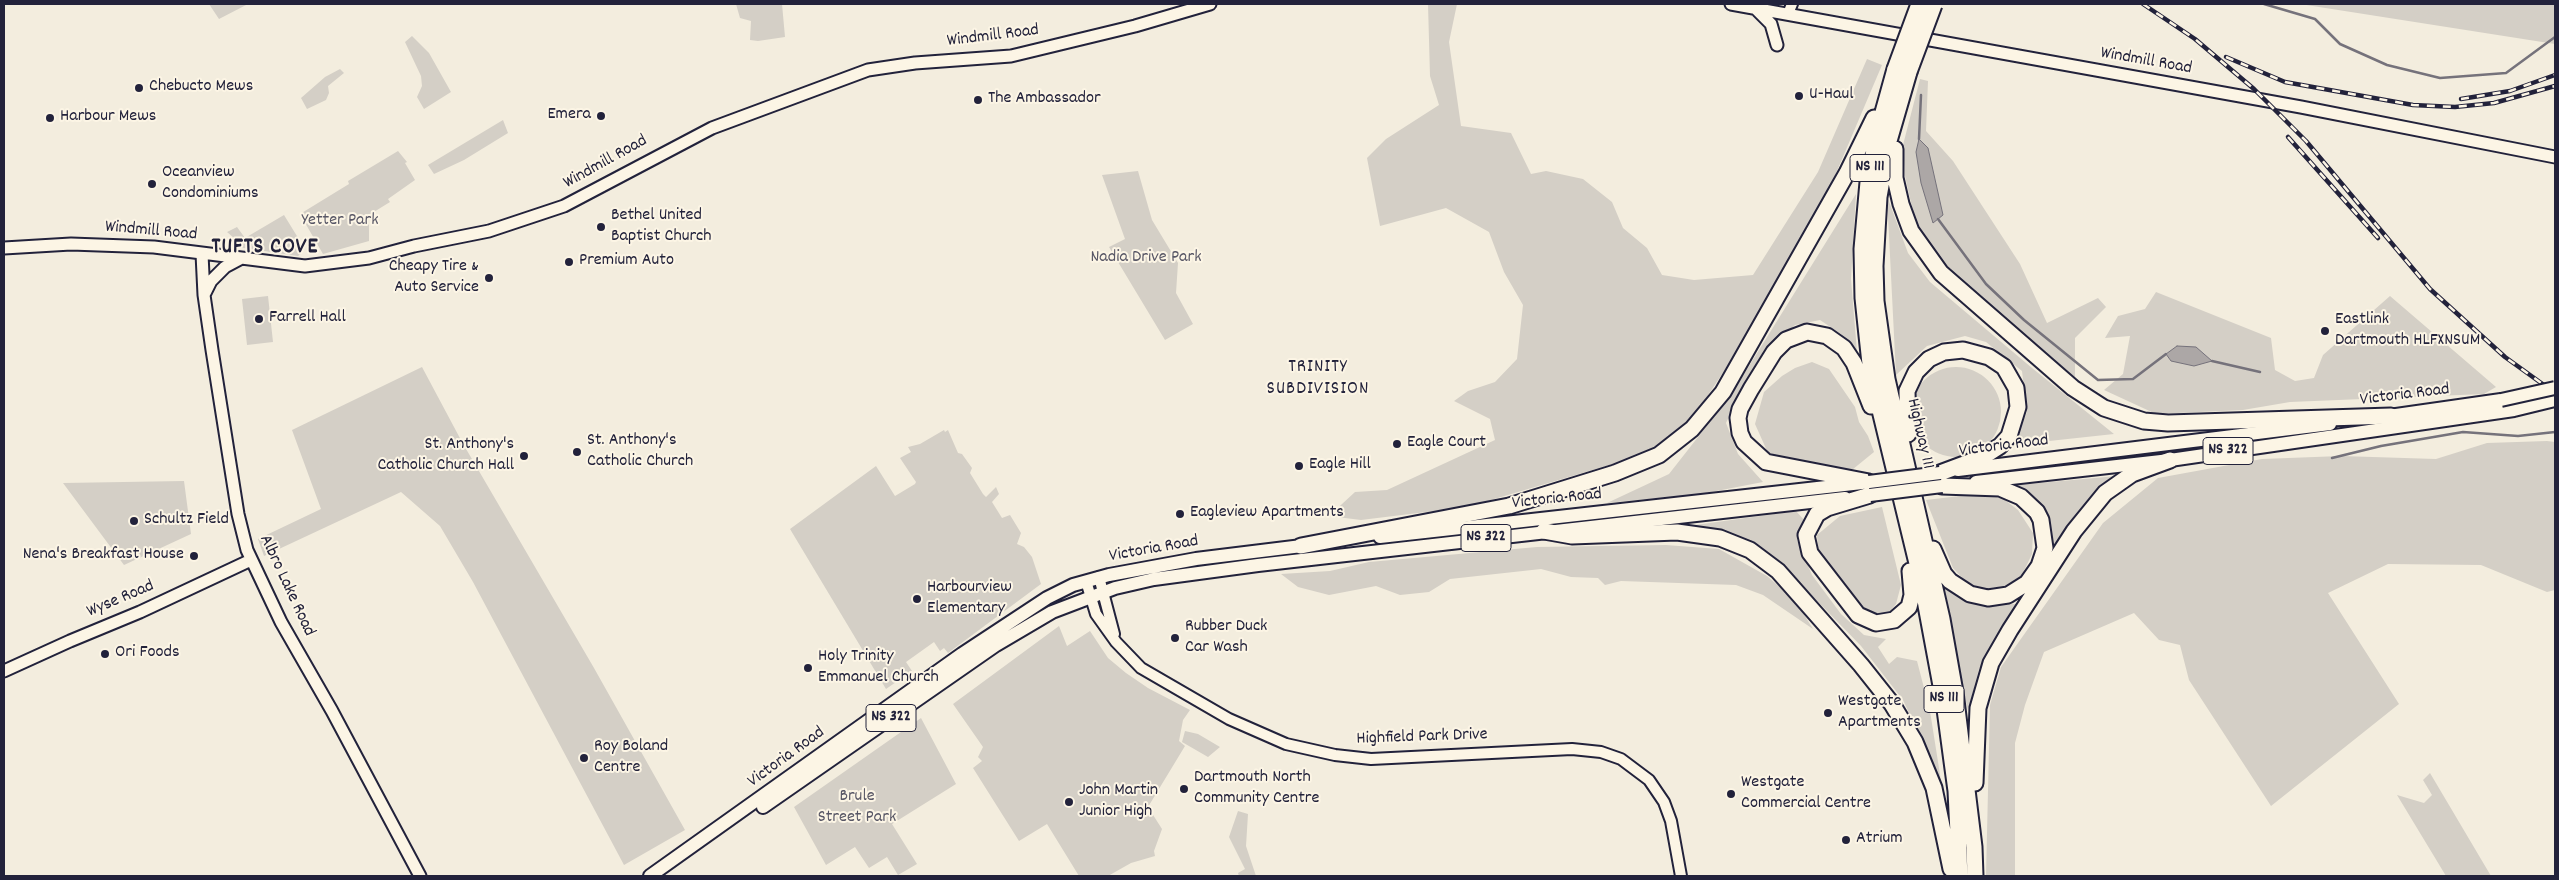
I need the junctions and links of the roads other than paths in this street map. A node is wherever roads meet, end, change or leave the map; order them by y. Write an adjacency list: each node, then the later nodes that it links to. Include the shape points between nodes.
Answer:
1 (1210, 4): 11 (main road, Windmill Road, via 1011,56 868,70 712,128 564,206 489,231 369,258 305,266)
2 (1731, 4): 4 (main road, Windmill Road)
3 (1929, 4): 7 (highway, Highway 111 / NS 111, bridge)
4 (1754, 8): 5 (main road, Windmill Road); 6 (main road, via 1771,24)
5 (1790, 9): 8 (main road, Windmill Road)
6 (1777, 45)
7 (1895, 92): 15 (highway, via 1895,178 1911,231 1922,250 1940,273 2089,400 2123,416 2168,423); 17 (highway, Highway 111 / NS 111, via 1868,182 1862,272 1871,373); 19 (highway, Highway 111 / NS 111, via 1880,197 1875,266 1879,334); 24 (highway, via 1733,376 1709,412 1659,455 1509,506)
8 (2555, 157)
9 (4, 248): 10 (main road, Windmill Road, via 44,244 111,245)
10 (202, 254): 11 (main road, Windmill Road); 12 (main road, Albro Lake Road)
11 (240, 259): 12 (main road, via 225,267)
12 (204, 295): 25 (main road, Albro Lake Road, via 238,514)
13 (2555, 388): 15 (main road, Victoria Road / NS 322, bridge, via 2501,400)
14 (2555, 400): 16 (main road, Victoria Road / NS 322, via 2514,410)
15 (2392, 416): 18 (main road, Victoria Road / NS 322)
16 (2170, 460): 18 (main road, Victoria Road / NS 322); 32 (highway, via 2132,474 2105,493 2074,531 1991,663 1975,730)
17 (1893, 462): 20 (highway, via 1857,371 1844,348 1834,338 1814,332 1792,336 1780,345 1740,409 1738,418 1744,442 1766,462); 22 (highway, Highway 111 / NS 111)
18 (1941, 479): 19 (highway, via 1992,452 2009,436 2014,426 2018,407 2011,376 1996,361 1980,352 1944,352 1921,365 1911,381 1906,402); 20 (main road, Victoria Road / NS 322, bridge); 21 (highway, via 2000,488 2021,497 2037,512 2044,529 2045,548 2028,583 1999,597 1978,597 1963,591 1944,574)
19 (1911, 483): 21 (highway, Highway 111 / NS 111)
20 (1870, 489): 22 (highway, via 1822,510 1813,519 1806,535 1810,553 1863,619 1888,622 1901,616 1909,606 1913,588 1907,552); 23 (main road, Victoria Road / NS 322); 24 (main road, Victoria Road / NS 322)
21 (1917, 509): 32 (highway, Highway 111 / NS 111, via 1955,692)
22 (1908, 525): 38 (highway, Highway 111 / NS 111, via 1944,702 1956,791)
23 (1544, 531): 28 (main road, Victoria Road / NS 322, via 1201,573 1126,584); 37 (highway, via 1572,536 1676,532 1720,538 1750,550 1778,571 1861,665 1892,704 1915,742 1934,788)
24 (1301, 546): 26 (main road, Victoria Road / NS 322, via 1196,559)
25 (251, 560): 31 (main road, Wyse Road); 33 (main road, Albro Lake Road, via 281,622)
26 (1099, 577): 27 (main road, Victoria Road / NS 322); 28 (street, Highfield Park Drive)
27 (1086, 580): 29 (street, Highfield Park Drive); 34 (main road, Victoria Road / NS 322, via 1047,598 985,638)
28 (1103, 592): 29 (main road, Victoria Road / NS 322); 30 (street, Highfield Park Drive)
29 (1090, 597): 30 (street, Highfield Park Drive, via 1096,614); 35 (main road, Victoria Road / NS 322, via 1052,612 996,644)
30 (1116, 642): 36 (street, Highfield Park Drive, via 1141,668 1212,710 1281,742 1309,750 1371,759 1572,749 1601,752 1621,759 1649,780 1664,802 1671,821)
31 (4, 672)
32 (1974, 847): 39 (highway, Highway 111 / NS 111)
33 (420, 876)
34 (650, 876)
35 (664, 876)
36 (1681, 876)
37 (1952, 876)
38 (1960, 876)
39 (1975, 876)

